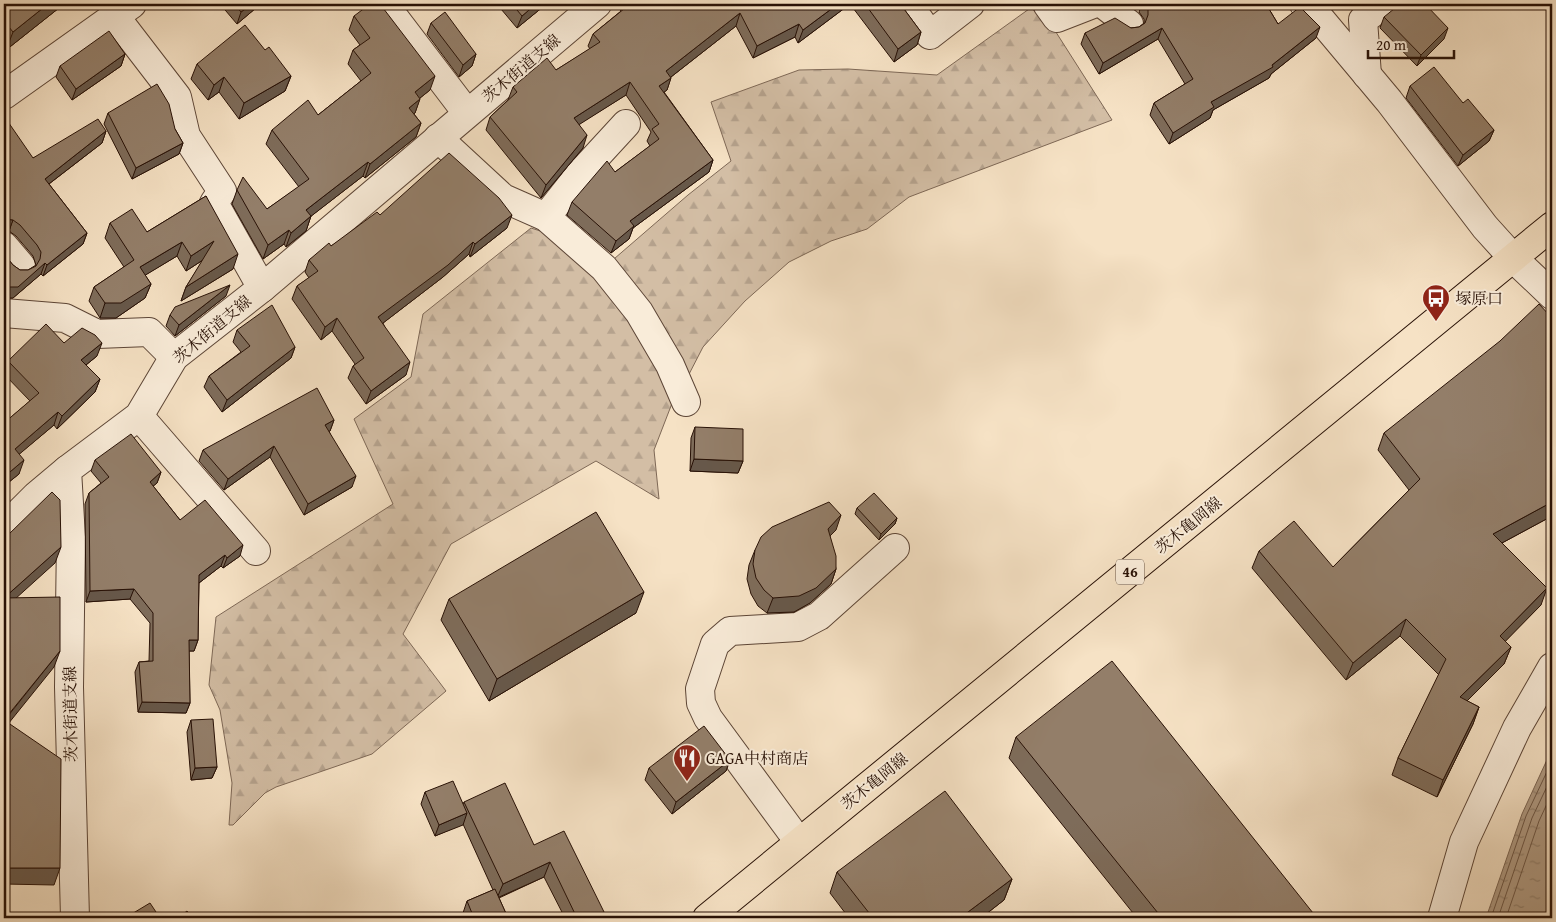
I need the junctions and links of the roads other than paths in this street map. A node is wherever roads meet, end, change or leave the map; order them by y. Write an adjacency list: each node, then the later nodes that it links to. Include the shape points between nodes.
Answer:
1 (384, 4): 14 (street)
2 (908, 4): 3 (street, via 930,36)
3 (970, 4)
4 (1047, 4): 5 (street, via 1057,18)
5 (1093, 4)
6 (1103, 4): 11 (street)
7 (1304, 4): 12 (street)
8 (1385, 4): 12 (street, via 1363,20)
9 (590, 6): 14 (street, 茨木街道支線)
10 (123, 9): 13 (street); 20 (street, via 176,97 186,136 222,191 214,203)
11 (1129, 24)
12 (1367, 75): 19 (street, via 1485,227)
13 (4, 95)
14 (467, 113): 16 (street, 茨木街道支線)
15 (626, 124): 17 (street)
16 (438, 138): 17 (street, via 503,198); 20 (street, 茨木街道支線)
17 (546, 217): 24 (street, via 604,268 639,312 670,365)
18 (1552, 226): 19 (main road, 茨木亀岡線 / 46)
19 (1513, 258): 21 (street); 31 (main road, 茨木亀岡線 / 46)
20 (262, 288): 23 (street, 茨木街道支線)
21 (1552, 295)
22 (4, 313): 23 (street, via 65,318 97,334 148,332)
23 (174, 358): 25 (street, 茨木街道支線)
24 (686, 402)
25 (139, 416): 26 (street, 茨木街道支線); 29 (street)
26 (67, 470): 27 (street); 32 (street, 茨木街道支線, via 71,537 69,687)
27 (4, 528)
28 (895, 548): 31 (street, via 819,616 798,627 730,631 714,644 700,689 701,703 708,718)
29 (256, 551)
30 (1552, 667): 34 (street, via 1517,728 1464,842)
31 (799, 842): 33 (main road, 茨木亀岡線 / 46)
32 (74, 918)
33 (707, 918)
34 (1442, 918)

